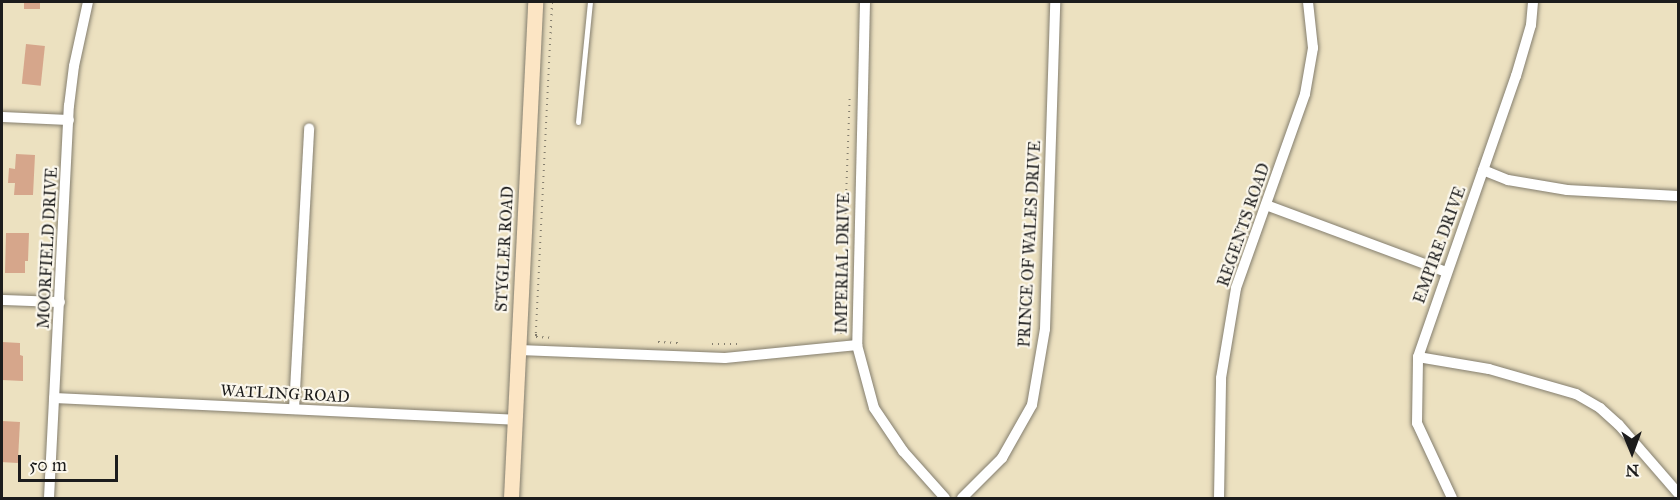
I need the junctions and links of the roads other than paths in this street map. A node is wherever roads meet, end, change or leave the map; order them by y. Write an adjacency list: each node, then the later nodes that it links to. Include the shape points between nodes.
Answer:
1 (88, 2): 9 (street, MOORFIELD DRIVE, via 74,66)
2 (534, 2): 19 (main road, STYGLER ROAD)
3 (590, 2): 10 (lane)
4 (865, 2): 18 (street, IMPERIAL DRIVE)
5 (1055, 2): 28 (street, PRINCE OF WALES DRIVE, via 1045,329 1032,405 1002,458)
6 (1308, 2): 14 (street, REGENTS ROAD, via 1312,48 1305,94)
7 (1533, 2): 12 (street, EMPIRE DRIVE, via 1528,35)
8 (2, 117): 9 (street)
9 (69, 120): 17 (street, MOORFIELD DRIVE)
10 (578, 122)
11 (309, 128): 22 (street)
12 (1483, 170): 13 (street, via 1508,180 1567,190); 15 (street, EMPIRE DRIVE)
13 (1678, 196)
14 (1266, 205): 15 (street); 29 (street, REGENTS ROAD, via 1236,288 1221,378)
15 (1446, 272): 20 (street, EMPIRE DRIVE)
16 (2, 300): 17 (street)
17 (60, 302): 21 (street, MOORFIELD DRIVE)
18 (857, 345): 19 (street, via 725,358); 27 (street, IMPERIAL DRIVE, via 874,408 903,451)
19 (519, 350): 23 (main road, STYGLER ROAD)
20 (1418, 357): 24 (street, via 1489,369 1576,394 1619,425); 30 (street, EMPIRE DRIVE, via 1417,423)
21 (54, 399): 22 (street, WATLING ROAD); 25 (street, MOORFIELD DRIVE)
22 (294, 409): 23 (street, WATLING ROAD)
23 (515, 420): 26 (main road, STYGLER ROAD)
24 (1678, 493)
25 (50, 498)
26 (511, 498)
27 (945, 498)
28 (962, 498)
29 (1219, 498)
30 (1452, 498)

